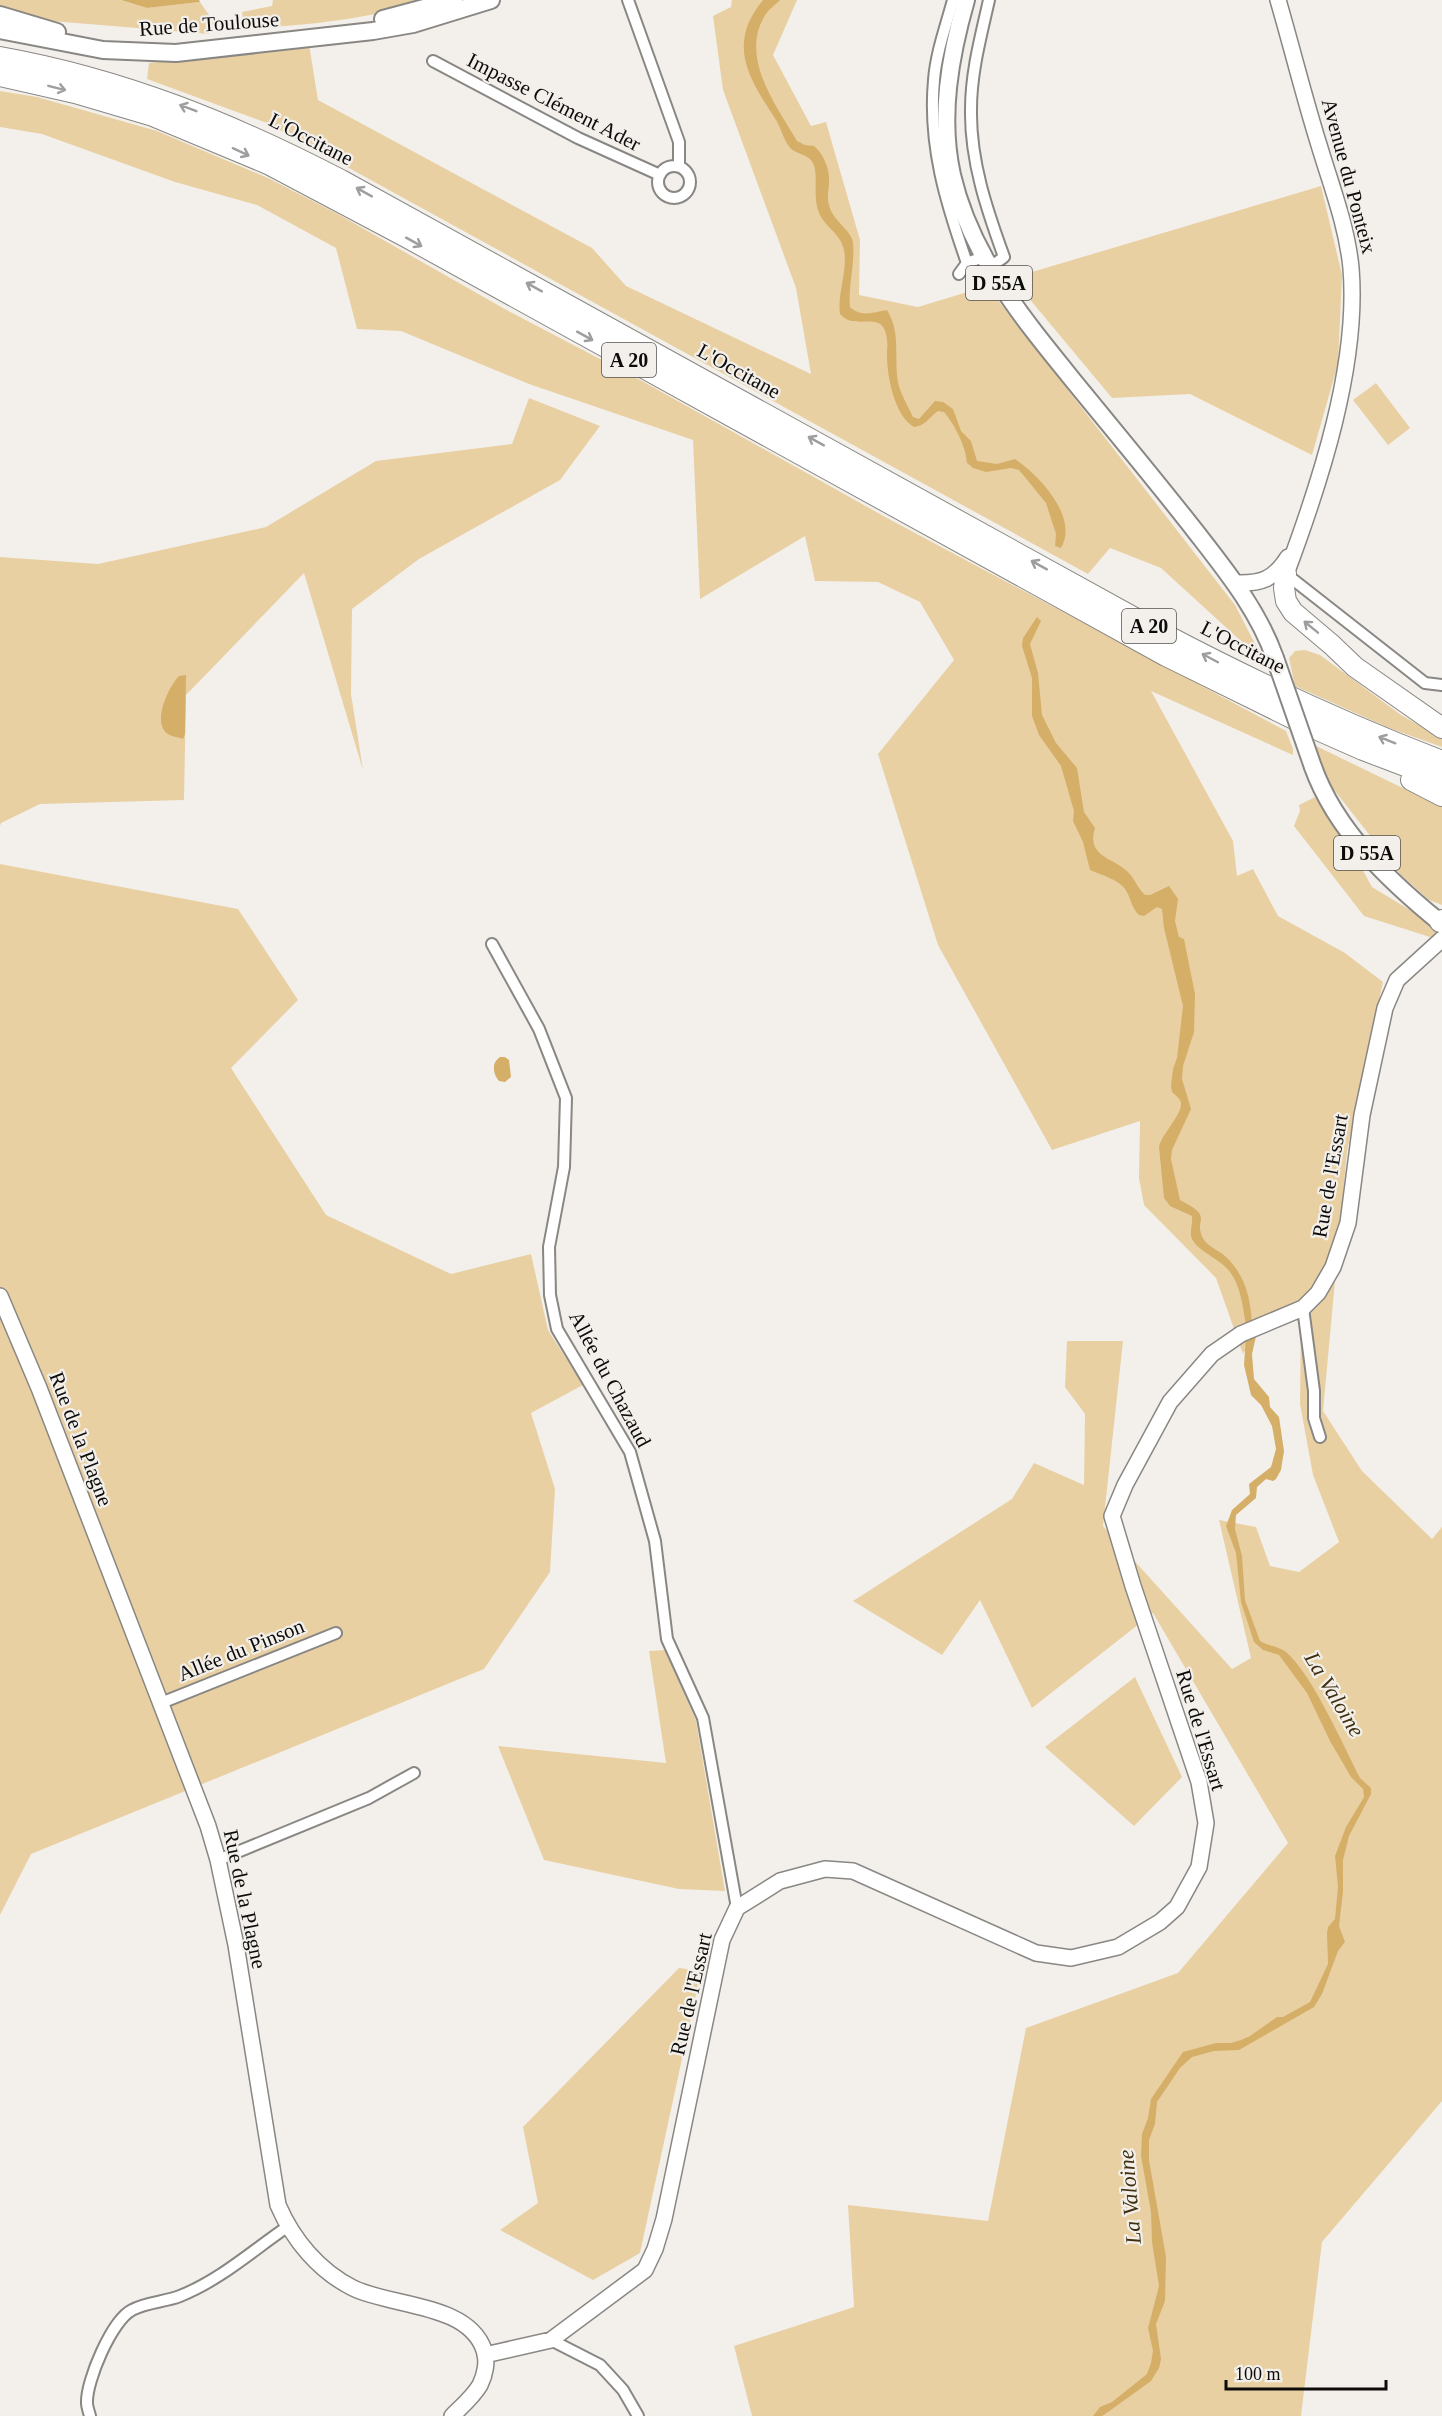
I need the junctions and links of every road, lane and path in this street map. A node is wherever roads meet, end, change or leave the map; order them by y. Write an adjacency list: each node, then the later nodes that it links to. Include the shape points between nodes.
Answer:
1 (454, 0): 9 (main road, Rue de Toulouse, via 346,26 203,44 96,39)
2 (491, 0): 9 (main road, Rue de Toulouse, via 413,24 374,31 176,53 103,50)
3 (628, 0): 14 (street, via 679,142)
4 (953, 0): 17 (street, via 934,79 933,140 945,200)
5 (966, 0): 16 (main road, D 55A, via 949,82 948,142 961,205)
6 (989, 0): 16 (street, via 974,70 971,111 978,178 1009,258)
7 (1278, 0): 19 (street, Avenue du Ponteix, via 1343,226 1351,270 1345,378)
8 (0, 15): 9 (main road, Rue de Toulouse)
9 (23, 29): 10 (main road, Rue de Toulouse)
10 (0, 30)
11 (0, 57): 25 (highway, L'Occitane / A 20, one-way to 11, via 1284,695 1171,638 282,150 203,114 129,88)
12 (433, 61): 15 (street, Impasse Clément Ader, via 578,138)
13 (0, 76): 24 (highway, L'Occitane / A 20, one-way to 24, via 153,116 268,164 1166,656)
14 (679, 167): 15 (street, via 668,167); 15 (street, via 690,181 681,196 663,194 658,184)
15 (660, 175)
16 (986, 262): 17 (street); 21 (main road, D 55A, via 1016,311)
17 (967, 263): 18 (street)
18 (959, 274)
19 (1298, 542): 20 (street, Avenue du Ponteix); 21 (street, via 1269,579)
20 (1286, 574): 22 (street, via 1425,683); 23 (highway, one-way to 20, via 1355,667 1293,612 1286,601)
21 (1235, 583): 28 (main road, D 55A, bridge, via 1270,644 1313,767 1330,802 1393,882)
22 (1442, 685)
23 (1442, 728)
24 (1364, 750): 26 (highway, L'Occitane / A 20); 27 (highway, via 1380,765)
25 (1442, 761)
26 (1442, 780)
27 (1442, 796)
28 (1441, 926): 31 (street, Rue de l'Essart, via 1397,980 1385,1008 1362,1115 1348,1223 1333,1267 1318,1293)
29 (492, 944): 37 (street, Allée du Chazaud, via 539,1029 566,1098 564,1167 549,1247 552,1306 557,1329 630,1452 655,1541 667,1639 703,1718)
30 (0, 1296): 34 (street, Rue de la Plagne)
31 (1303, 1308): 32 (street, via 1314,1418); 37 (street, Rue de l'Essart, via 1241,1334 1212,1354 1170,1402 1112,1516 1199,1782 1206,1823 1199,1867 1177,1907 1160,1923 1118,1947 1071,1958 1036,1953 853,1871 825,1869 780,1881)
32 (1320, 1437)
33 (336, 1633): 34 (street, Allée du Pinson)
34 (161, 1703): 36 (street, Rue de la Plagne)
35 (414, 1773): 36 (street, via 369,1797)
36 (218, 1860): 38 (street, Rue de la Plagne, via 236,1945 278,2205)
37 (737, 1908): 39 (street, Rue de l'Essart, via 722,1940 655,2248 645,2270)
38 (288, 2227): 40 (street, Rue de la Plagne, via 326,2271 355,2288 462,2321 479,2338); 41 (street, via 223,2273 180,2296 131,2310 104,2346 87,2402)
39 (551, 2340): 40 (street, Rue de l'Essart); 43 (street, via 600,2365 623,2390)
40 (485, 2355): 42 (street, via 478,2388)
41 (90, 2416)
42 (452, 2416)
43 (638, 2416)

